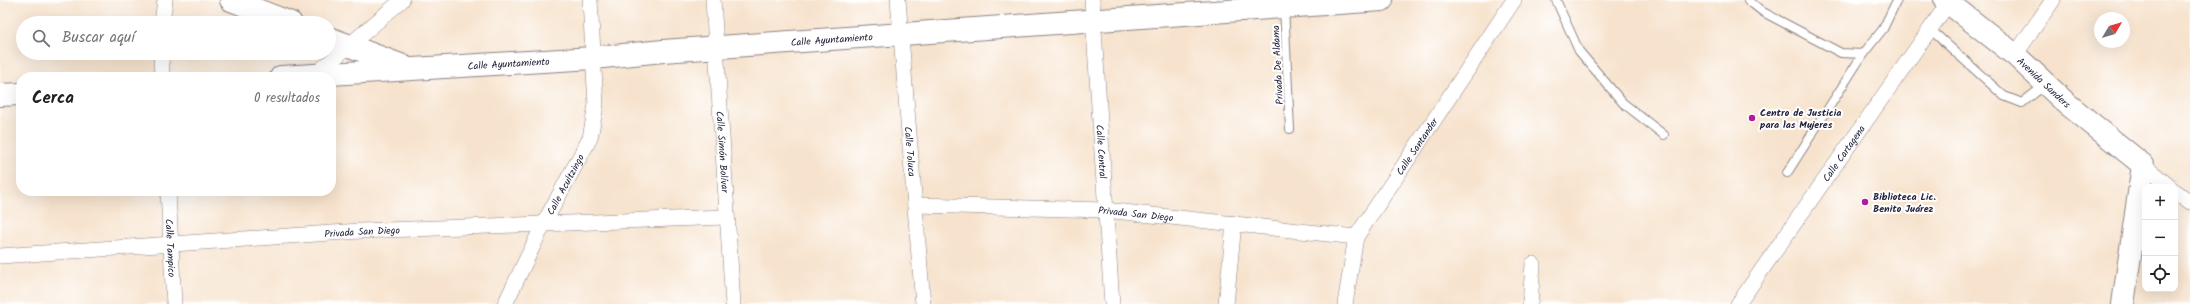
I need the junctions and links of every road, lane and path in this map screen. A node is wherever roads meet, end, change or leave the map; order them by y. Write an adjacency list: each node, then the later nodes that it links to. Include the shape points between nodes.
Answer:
1 (164, 0): 16 (street)
2 (231, 0): 17 (main road)
3 (402, 0): 20 (street)
4 (590, 0): 24 (street, Calle Acultzingo)
5 (713, 0): 21 (street, Calle Simón Bolívar)
6 (898, 0): 19 (street, Calle Toluca)
7 (1372, 0): 14 (main road, Calle Ayuntamiento)
8 (1514, 0): 47 (street, Calle Santander)
9 (1556, 0): 35 (lane, via 1579,51 1624,103)
10 (1748, 0): 22 (lane, via 1763,12 1841,54)
11 (1897, 0): 22 (lane, via 1883,29)
12 (2054, 0): 23 (street)
13 (1947, 1): 18 (street, Calle Cartagena); 23 (main road, Avenida Sanders)
14 (1284, 3): 15 (main road, Calle Ayuntamiento); 34 (lane, Privada De Aldama)
15 (1093, 10): 19 (main road, Calle Ayuntamiento); 43 (street, Calle Central)
16 (163, 16)
17 (273, 16)
18 (1930, 29): 31 (lane, via 2004,96 2022,103); 59 (street, Calle Cartagena)
19 (900, 34): 21 (main road, Calle Ayuntamiento); 42 (street, Calle Toluca)
20 (338, 41): 27 (main road)
21 (716, 48): 24 (main road, Calle Ayuntamiento); 44 (street, Calle Simón Bolívar)
22 (1863, 54): 37 (lane)
23 (2015, 55): 31 (main road, Avenida Sanders)
24 (593, 58): 27 (main road, Calle Ayuntamiento); 46 (street, Calle Acultzingo, via 596,105 590,138)
25 (162, 60): 28 (street)
26 (325, 60): 29 (street)
27 (409, 68): 30 (main road, Calle Ayuntamiento)
28 (162, 72)
29 (317, 72)
30 (336, 73)
31 (2046, 84): 36 (main road, Avenida Sanders, via 2064,102)
32 (16, 94): 33 (main road)
33 (0, 95)
34 (1290, 129)
35 (1664, 135)
36 (2143, 165): 38 (street); 60 (main road)
37 (1787, 173)
38 (2166, 184)
39 (2178, 193): 41 (street)
40 (168, 196): 48 (street, Calle Tampico)
41 (2190, 202)
42 (915, 205): 43 (street, Privada San Diego); 54 (street, Calle Toluca)
43 (1105, 210): 45 (street, Privada San Diego); 55 (street, Calle Central)
44 (726, 216): 46 (street, Privada San Diego); 53 (street, Calle Simón Bolívar)
45 (1234, 223): 47 (street, Privada San Diego); 56 (street)
46 (543, 225): 48 (street, Privada San Diego, via 360,231); 52 (street, Calle Acultzingo)
47 (1356, 237): 57 (street, Calle Santander)
48 (171, 244): 49 (street, Privada San Diego); 51 (street, Calle Tampico)
49 (0, 256)
50 (1534, 264): 58 (street)
51 (174, 304)
52 (505, 304)
53 (733, 304)
54 (923, 304)
55 (1112, 304)
56 (1226, 304)
57 (1345, 304)
58 (1530, 304)
59 (1738, 304)
60 (2123, 304)

